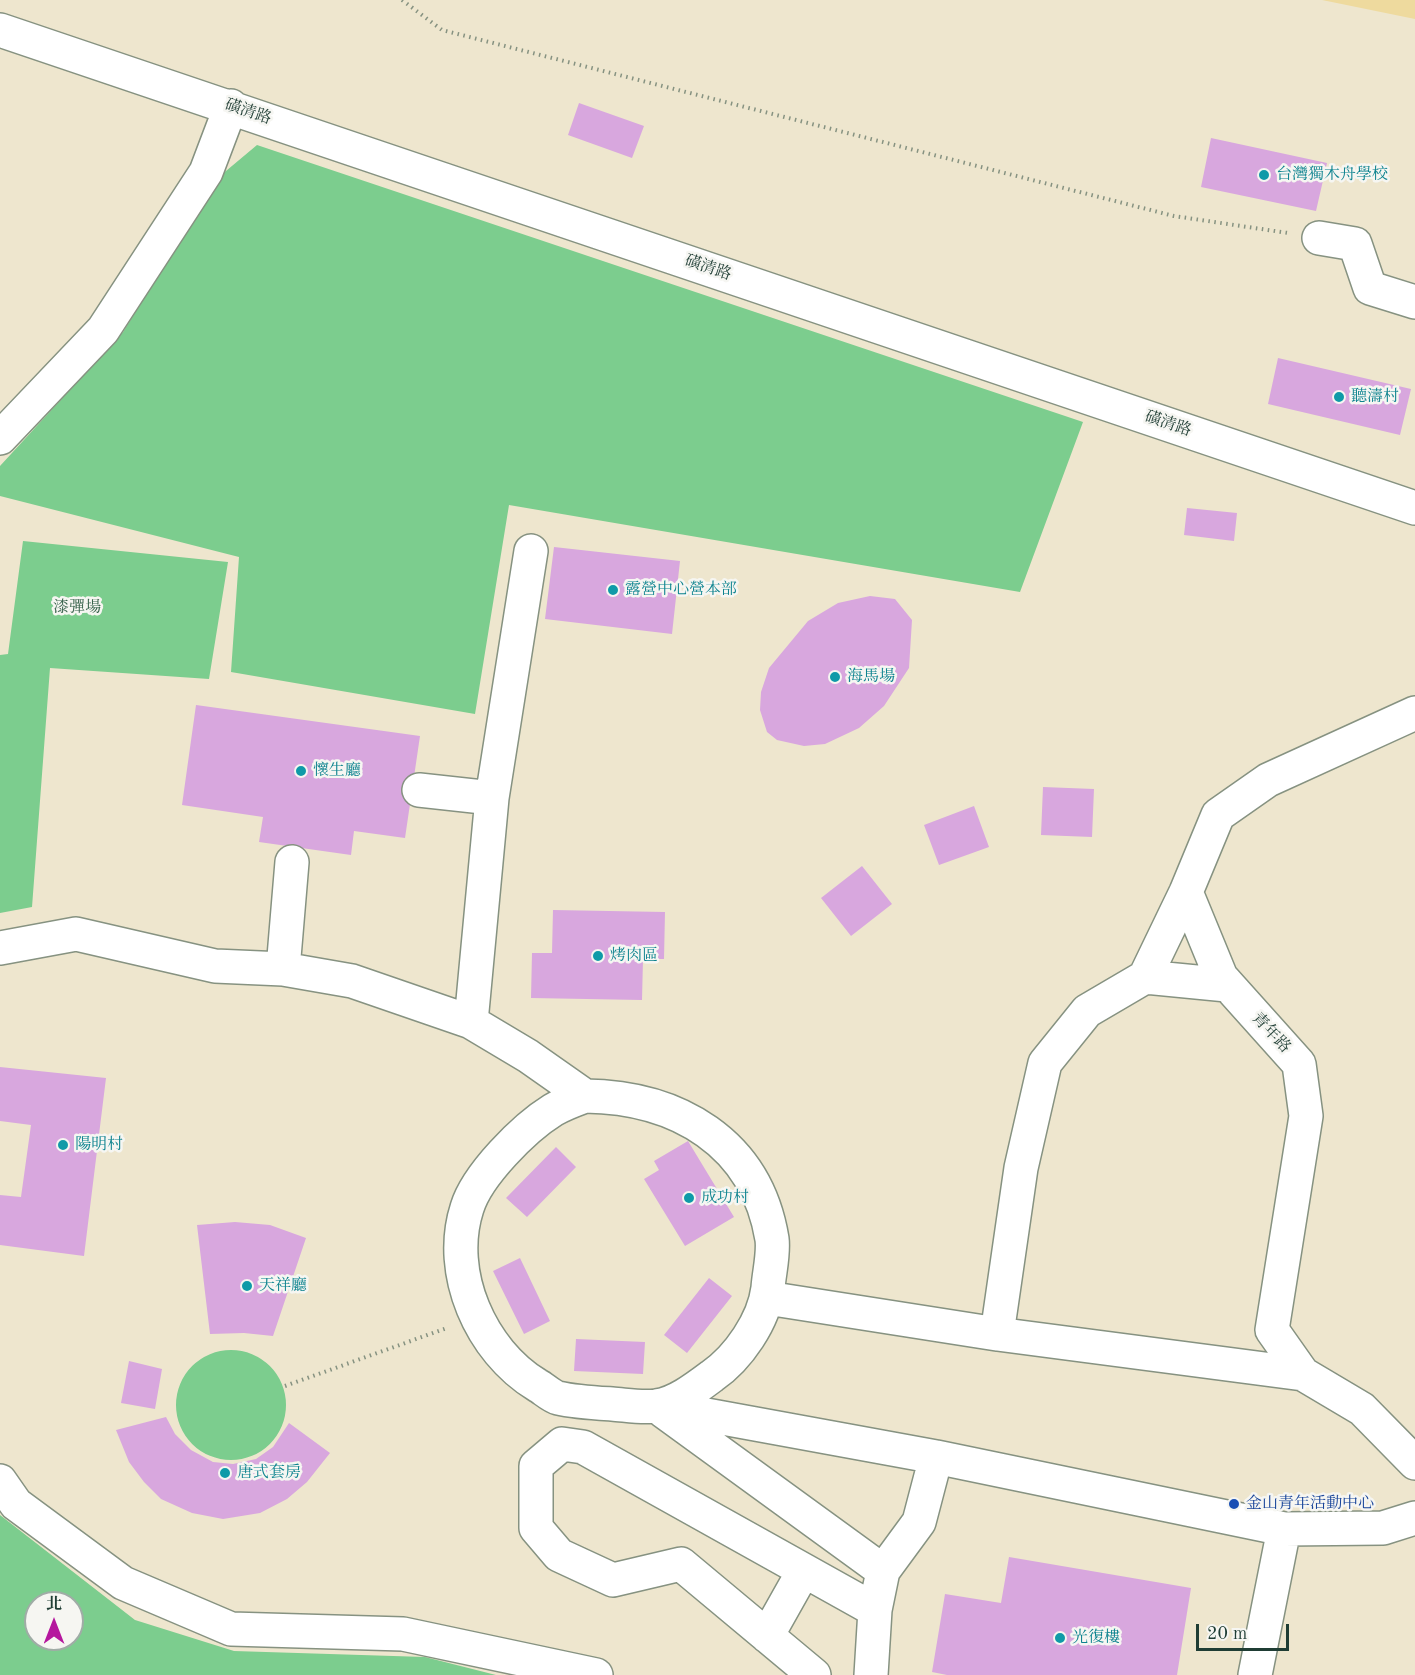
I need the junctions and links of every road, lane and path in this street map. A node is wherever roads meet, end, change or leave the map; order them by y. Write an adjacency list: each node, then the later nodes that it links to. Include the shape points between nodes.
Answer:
1 (402, 0): 4 (path, via 442,30 453,33 1174,216)
2 (0, 30): 3 (street, 磺清路)
3 (231, 106): 6 (street, via 206,172 103,330); 7 (street, 磺清路)
4 (1320, 238): 5 (street, via 1355,244 1370,288)
5 (1415, 302)
6 (0, 438)
7 (1415, 508)
8 (531, 551): 11 (street)
9 (1415, 713): 13 (street, via 1268,780 1218,815)
10 (418, 790): 11 (street)
11 (492, 798): 18 (street)
12 (292, 862): 15 (street)
13 (1186, 892): 16 (street); 17 (street, 青年路)
14 (0, 948): 15 (street, via 76,934 214,966)
15 (283, 969): 18 (street, via 352,981)
16 (1144, 977): 17 (street); 22 (street, via 1087,1011 1045,1063 1021,1168)
17 (1227, 985): 23 (street, 青年路, via 1299,1064 1306,1116 1272,1330)
18 (471, 1022): 19 (street)
19 (585, 1096): 20 (street, via 620,1096 660,1108 702,1127 737,1158 761,1197 772,1242); 21 (street, via 554,1109 527,1130 494,1163 467,1206 459,1247)
20 (766, 1298): 22 (street); 25 (street, via 753,1328 727,1365 690,1392)
21 (476, 1318): 24 (path); 25 (street, via 517,1373 556,1397)
22 (997, 1334): 23 (street)
23 (1303, 1374): 27 (street, 青年路, via 1362,1409)
24 (285, 1386)
25 (657, 1406): 26 (street); 31 (street)
26 (936, 1457): 30 (street); 31 (street, via 919,1522)
27 (1415, 1462)
28 (0, 1481): 35 (street, via 16,1504 123,1583 231,1629 403,1634)
29 (1415, 1518): 30 (street, via 1383,1528)
30 (1284, 1529): 38 (street)
31 (884, 1571): 33 (street)
32 (802, 1572): 33 (street); 34 (street); 34 (street, via 583,1447 562,1444 536,1466 536,1528 559,1555 613,1580 681,1564)
33 (875, 1610): 37 (street)
34 (768, 1636): 36 (street)
35 (596, 1675)
36 (813, 1675)
37 (871, 1675)
38 (1255, 1675)

